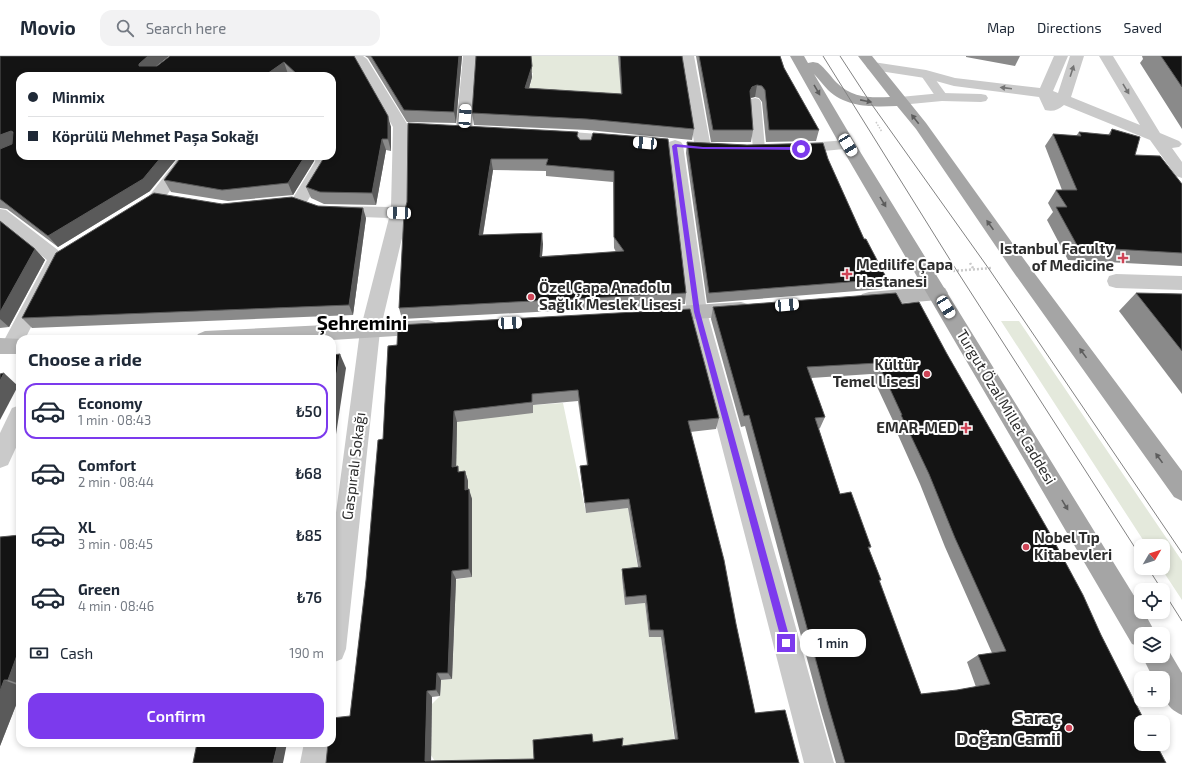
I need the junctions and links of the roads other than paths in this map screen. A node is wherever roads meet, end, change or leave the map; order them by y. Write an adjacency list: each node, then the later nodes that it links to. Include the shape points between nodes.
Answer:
1 (354, 56): 31 (street, Gaspıralı Sokağı, via 362,62 409,128)
2 (470, 56): 16 (street, via 472,130)
3 (687, 56): 21 (street)
4 (1061, 56): 13 (street)
5 (1077, 56): 13 (street, one-way to 5)
6 (1106, 56): 18 (street, one-way to 18)
7 (1121, 56): 25 (street)
8 (798, 58): 14 (main road, one-way to 14, via 819,70 840,93 849,97 870,102); 20 (main road, Turgut Özal Millet Caddesi, one-way to 20)
9 (869, 61): 11 (street); 14 (main road)
10 (918, 62): 11 (street)
11 (926, 74): 12 (lane); 13 (street, one-way to 11, via 954,82)
12 (942, 97): 13 (street); 14 (street)
13 (1053, 100): 18 (street); 25 (street)
14 (900, 101): 48 (main road, one-way to 14, via 921,126)
15 (755, 102): 24 (lane)
16 (448, 129)
17 (533, 134): 19 (street, via 586,142)
18 (1154, 135): 25 (street)
19 (638, 142)
20 (848, 145): 24 (street); 35 (main road, Turgut Özal Millet Caddesi, one-way to 35)
21 (703, 148): 22 (street); 38 (street, via 667,145)
22 (719, 148)
23 (743, 148): 24 (street)
24 (770, 149)
25 (1174, 150): 26 (street); 29 (street)
26 (1182, 158)
27 (185, 160): 30 (street, via 150,200)
28 (323, 160): 31 (street, via 291,202 319,209)
29 (1182, 173)
30 (178, 199)
31 (399, 213): 41 (street, Gaspıralı Sokağı)
32 (0, 214): 42 (street, via 64,254)
33 (1116, 281): 34 (street)
34 (1182, 283)
35 (938, 293): 36 (street); 50 (main road, Turgut Özal Millet Caddesi, one-way to 50)
36 (852, 300)
37 (759, 307): 38 (street)
38 (697, 312): 39 (street); 55 (street)
39 (641, 316)
40 (450, 326): 41 (street)
41 (370, 331): 43 (street); 49 (street, Gaspıralı Sokağı)
42 (16, 335)
43 (288, 335)
44 (16, 336): 45 (street)
45 (10, 346)
46 (16, 423): 47 (street)
47 (0, 458)
48 (1182, 490)
49 (336, 615)
50 (1138, 627)
51 (1160, 663): 52 (main road)
52 (1182, 700)
53 (318, 747): 54 (street)
54 (315, 763)
55 (819, 763)

